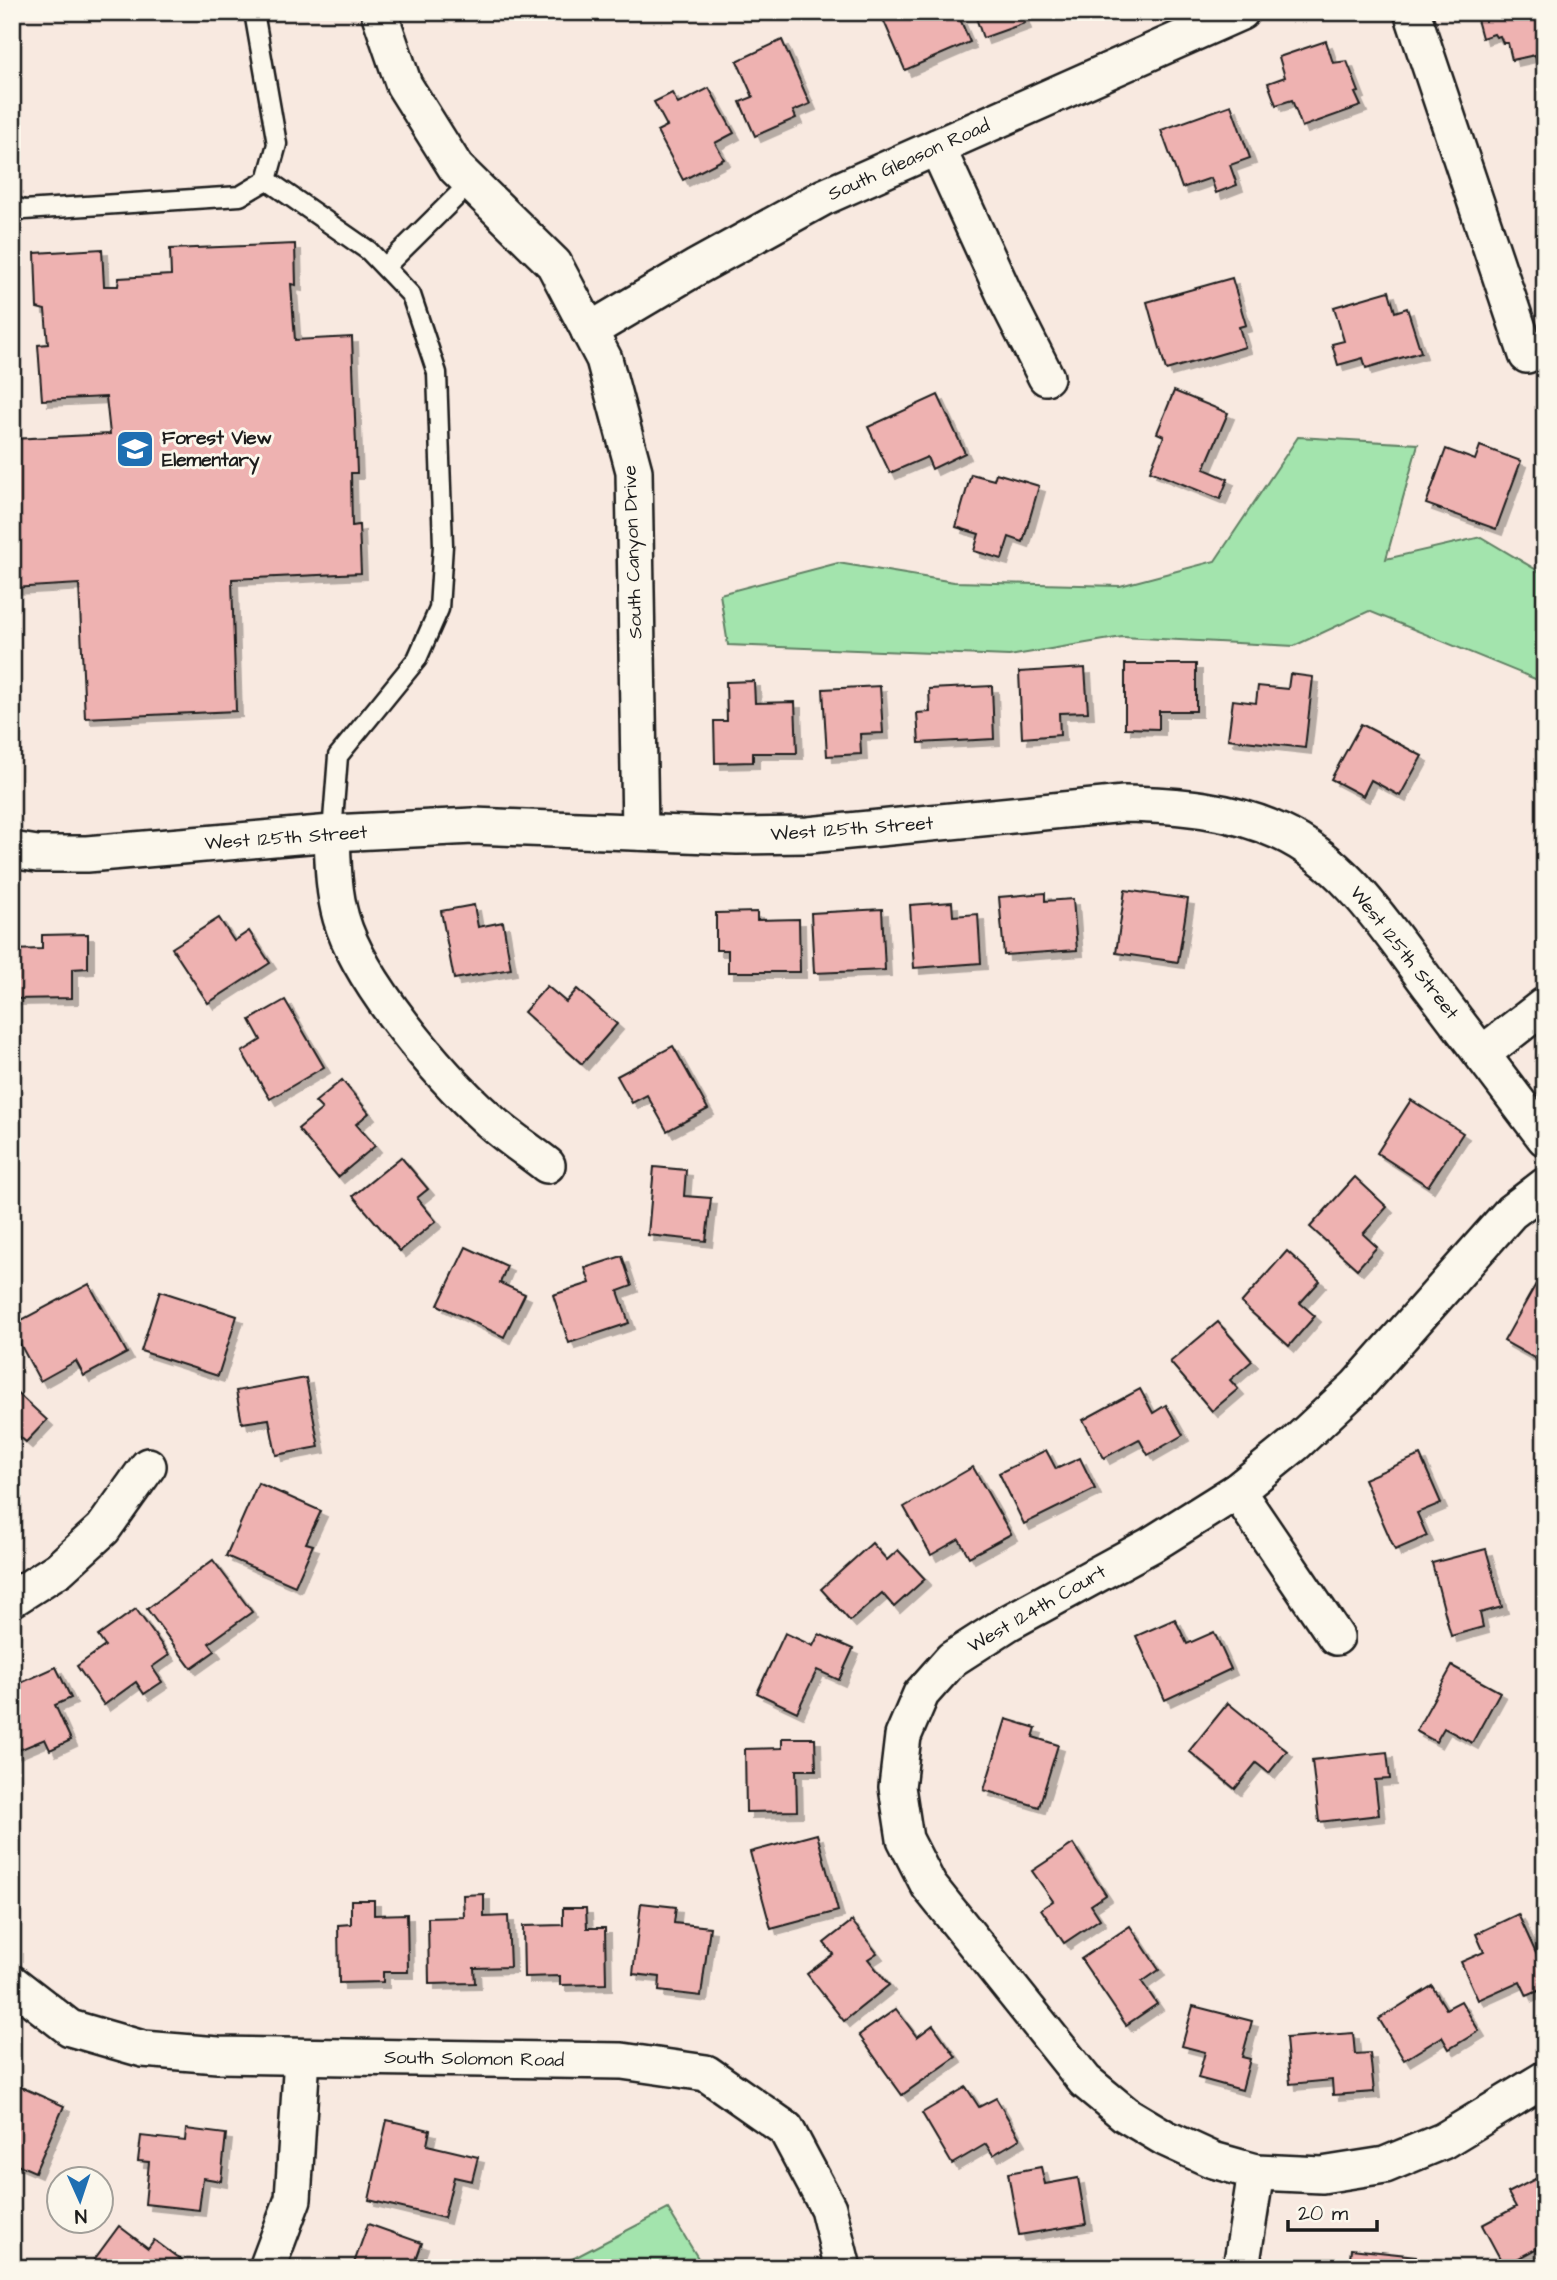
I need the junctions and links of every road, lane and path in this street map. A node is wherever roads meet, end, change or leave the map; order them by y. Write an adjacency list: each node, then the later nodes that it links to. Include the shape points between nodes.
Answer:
1 (254, 12): 6 (lane, via 277,144)
2 (379, 12): 7 (street, South Canyon Drive, via 404,85 456,168)
3 (1241, 12): 5 (street, South Gleason Road)
4 (1412, 12): 11 (street)
5 (937, 147): 10 (street, South Gleason Road, via 824,197); 12 (street)
6 (267, 180): 8 (lane, via 240,196 24,210); 9 (lane)
7 (471, 182): 9 (lane); 10 (street, South Canyon Drive, via 554,264)
8 (12, 206)
9 (385, 267): 14 (lane, via 411,295 438,373 443,545 439,609 416,659 338,756)
10 (589, 331): 13 (street, South Canyon Drive, via 604,359 634,471)
11 (1527, 355)
12 (1046, 377)
13 (640, 832): 14 (street, West 125th Street, via 472,827); 17 (street, West 125th Street, via 808,835 1124,804 1176,805 1225,813 1280,832 1325,859 1365,899)
14 (332, 833): 15 (street, West 125th Street, via 87,854); 19 (street, via 341,918 359,960 388,1005 488,1120)
15 (12, 850)
16 (1545, 1005): 17 (street)
17 (1482, 1054): 18 (street, West 125th Street)
18 (1545, 1138)
19 (547, 1165)
20 (1545, 1186): 22 (street, West 124th Court, via 1511,1212 1357,1387)
21 (148, 1466): 23 (street, via 103,1528 59,1569)
22 (1237, 1491): 24 (street); 28 (street, West 124th Court, via 952,1659 921,1694 904,1736 897,1787 905,1839 929,1886 1085,2081 1125,2114 1165,2138 1213,2160)
23 (12, 1600)
24 (1336, 1637)
25 (12, 1983): 26 (street, South Solomon Road, via 70,2028 143,2049)
26 (302, 2057): 29 (street, via 293,2199); 30 (street, South Solomon Road, via 622,2061 706,2073 786,2129 828,2208)
27 (1545, 2079): 28 (street, West 124th Court, via 1443,2141 1385,2165 1321,2175)
28 (1256, 2172): 31 (street)
29 (267, 2268)
30 (843, 2268)
31 (1241, 2268)

